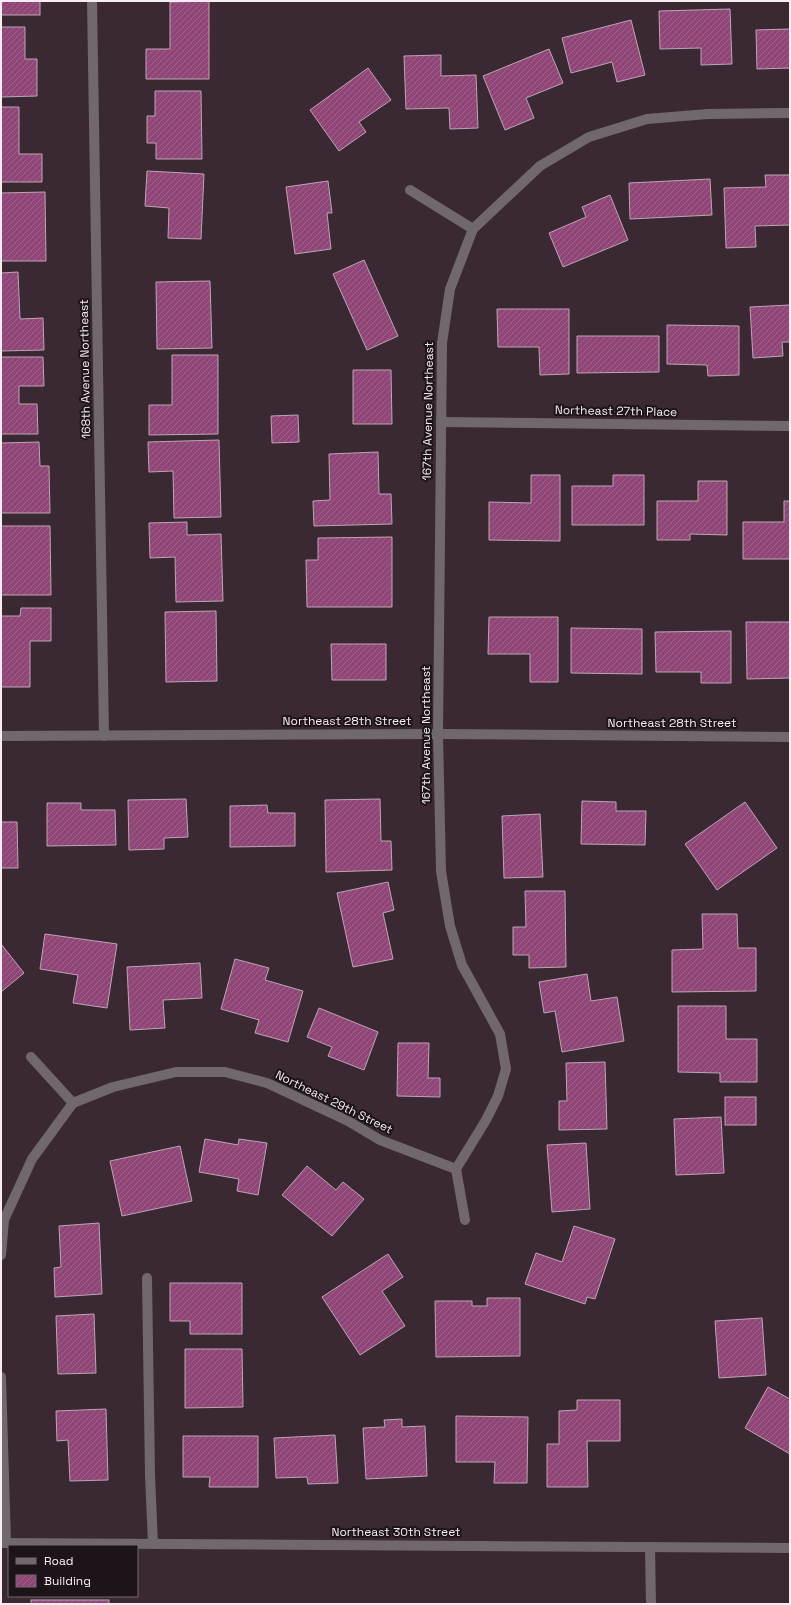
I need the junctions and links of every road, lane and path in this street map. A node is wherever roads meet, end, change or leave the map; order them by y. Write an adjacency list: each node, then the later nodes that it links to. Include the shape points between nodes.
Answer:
1 (92, 1): 9 (street, 168th Avenue Northeast)
2 (790, 114): 4 (street, via 708,114 647,119 589,138 540,166)
3 (410, 190): 4 (street)
4 (473, 229): 5 (street, 167th Avenue Northeast, via 450,289 442,343)
5 (441, 422): 6 (street, Northeast 27th Place); 7 (street, 167th Avenue Northeast)
6 (790, 426)
7 (438, 734): 9 (street, Northeast 28th Street); 10 (street, Northeast 28th Street); 13 (street, 167th Avenue Northeast, via 441,871 450,926 462,965 500,1034 506,1069 498,1096)
8 (1, 736): 9 (street, Northeast 28th Street)
9 (104, 736)
10 (790, 737)
11 (31, 1057): 12 (street)
12 (73, 1103): 13 (street, Northeast 29th Street, via 113,1087 176,1072 226,1072 267,1083 348,1121 380,1140); 15 (street, via 32,1159 4,1220)
13 (456, 1169): 14 (street)
14 (465, 1220)
15 (1, 1255)
16 (147, 1278): 19 (street)
17 (1, 1377): 18 (street)
18 (4, 1543): 19 (street, Northeast 30th Street)
19 (152, 1544): 20 (street, Northeast 30th Street)
20 (650, 1547): 21 (street, Northeast 30th Street); 22 (street)
21 (790, 1548)
22 (651, 1604)

